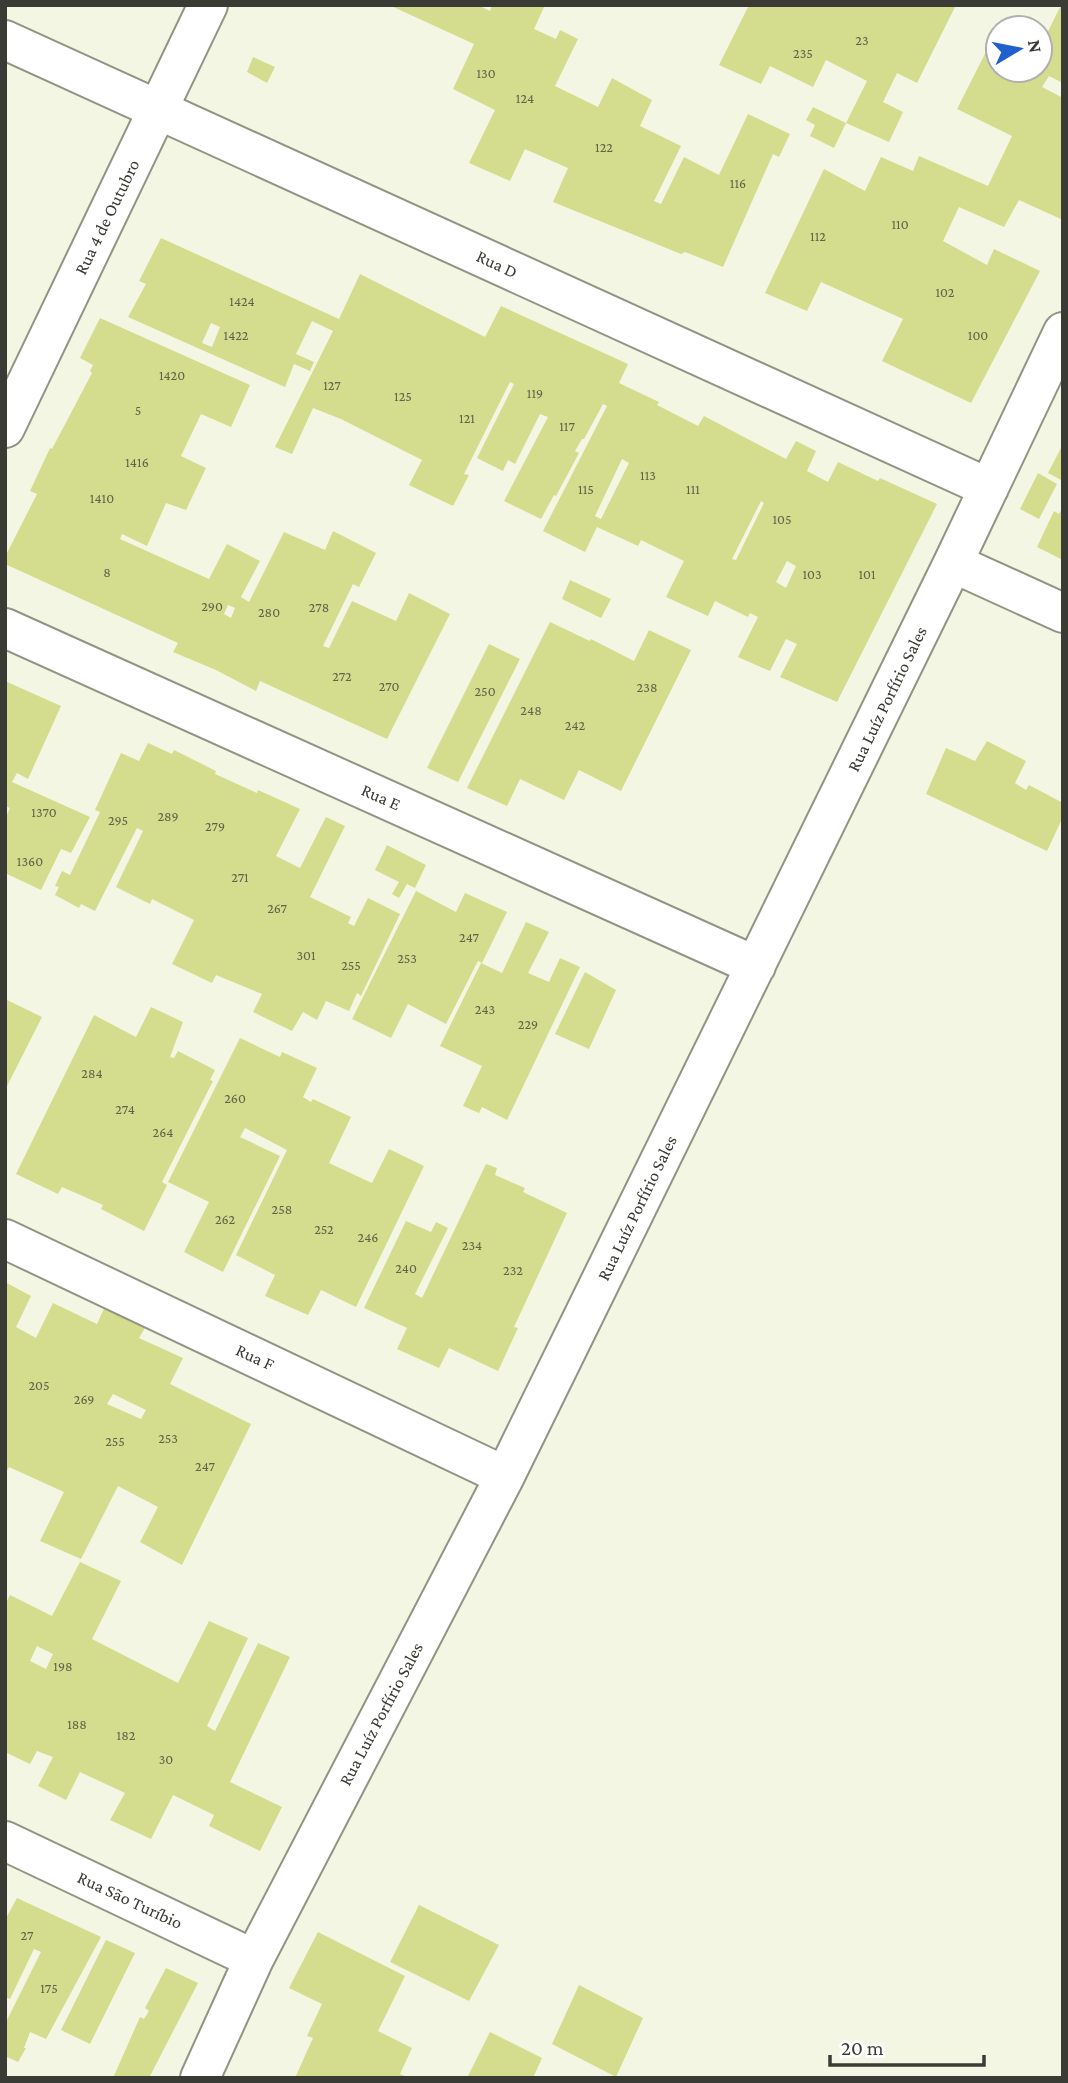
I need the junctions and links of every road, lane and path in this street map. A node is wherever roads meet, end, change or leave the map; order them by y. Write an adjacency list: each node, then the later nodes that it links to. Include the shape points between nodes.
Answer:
1 (208, 5): 3 (street, Rua 4 de Outubro)
2 (5, 40): 3 (street, Rua D)
3 (158, 109): 5 (street, Rua 4 de Outubro); 6 (street, Rua D)
4 (1063, 332): 6 (street, Rua Luíz Porfírio Sales)
5 (5, 428)
6 (989, 488): 7 (street, Rua Luíz Porfírio Sales)
7 (953, 564): 8 (street); 10 (street, Rua Luíz Porfírio Sales)
8 (1063, 612)
9 (5, 628): 10 (street, Rua E)
10 (756, 966): 12 (street, Rua Luíz Porfírio Sales)
11 (5, 1239): 12 (street, Rua F)
12 (505, 1476): 14 (street, Rua Luíz Porfírio Sales)
13 (5, 1842): 14 (street, Rua São Turíbio)
14 (254, 1959): 15 (street, Rua Luíz Porfírio Sales)
15 (200, 2078)

